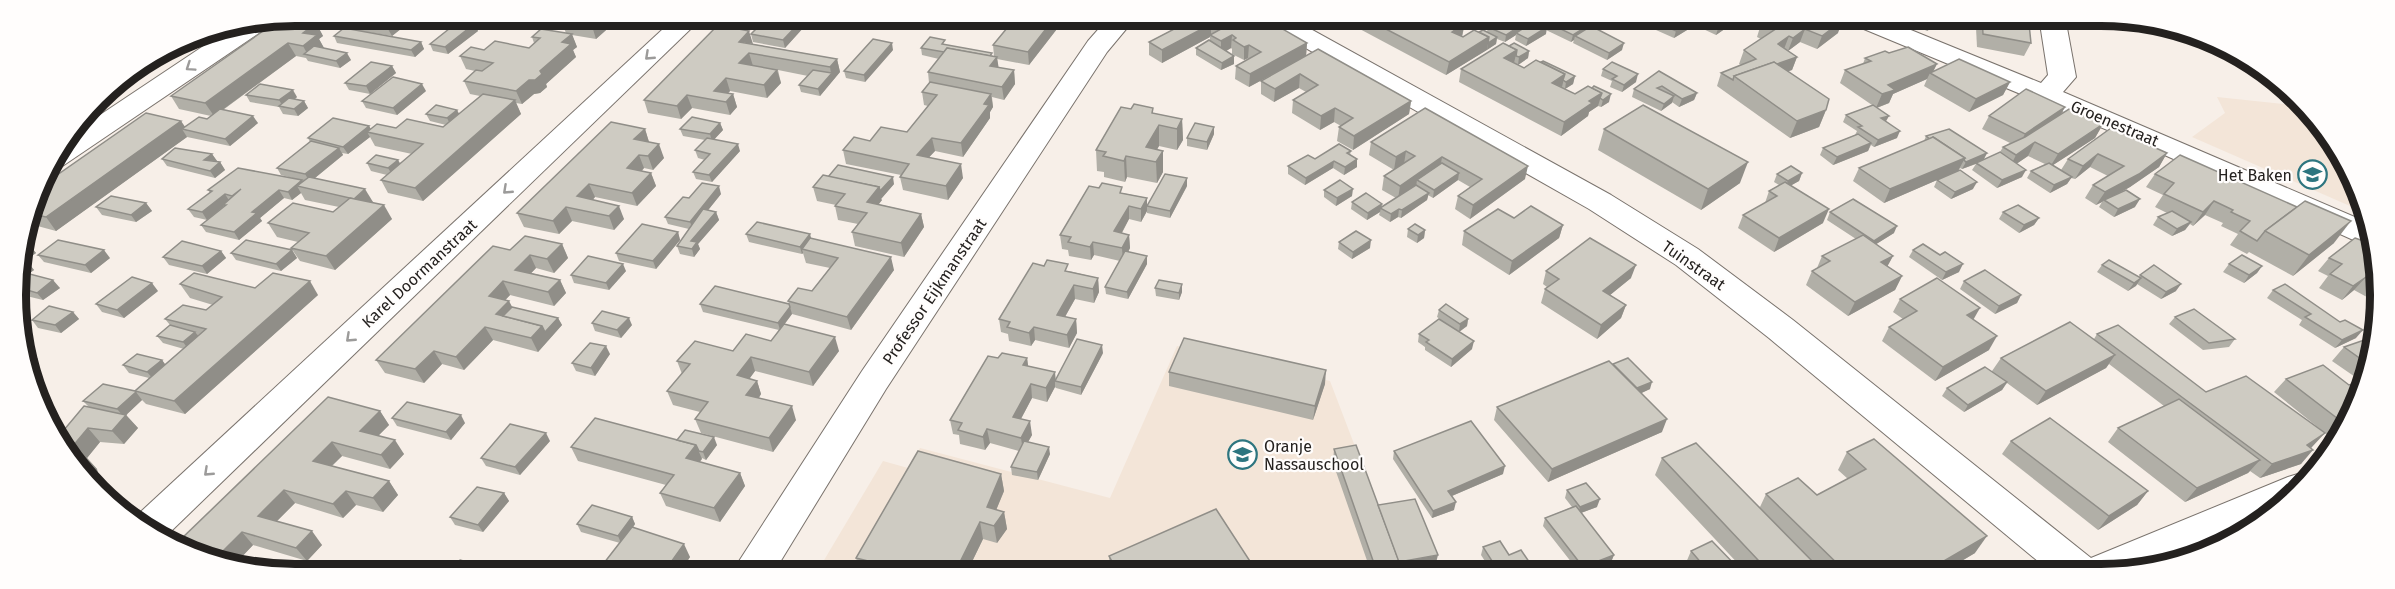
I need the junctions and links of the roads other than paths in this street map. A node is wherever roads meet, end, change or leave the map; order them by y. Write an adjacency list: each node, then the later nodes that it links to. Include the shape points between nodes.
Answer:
1 (680, 26): 11 (street, Karel Doormanstraat, one-way to 11)
2 (1115, 26): 13 (street, Professor Eijkmanstraat, via 1097,47 907,332)
3 (1285, 26): 14 (street, Tuinstraat, via 1599,202 1687,257)
4 (1877, 26): 7 (street, Groenestraat)
5 (2053, 26): 7 (street, via 2062,77)
6 (245, 30): 8 (street, one-way to 8)
7 (2046, 93): 9 (street, Groenestraat)
8 (68, 149)
9 (2362, 231)
10 (2276, 498): 12 (street)
11 (154, 523)
12 (2123, 562)
13 (757, 564)
14 (2070, 564)

